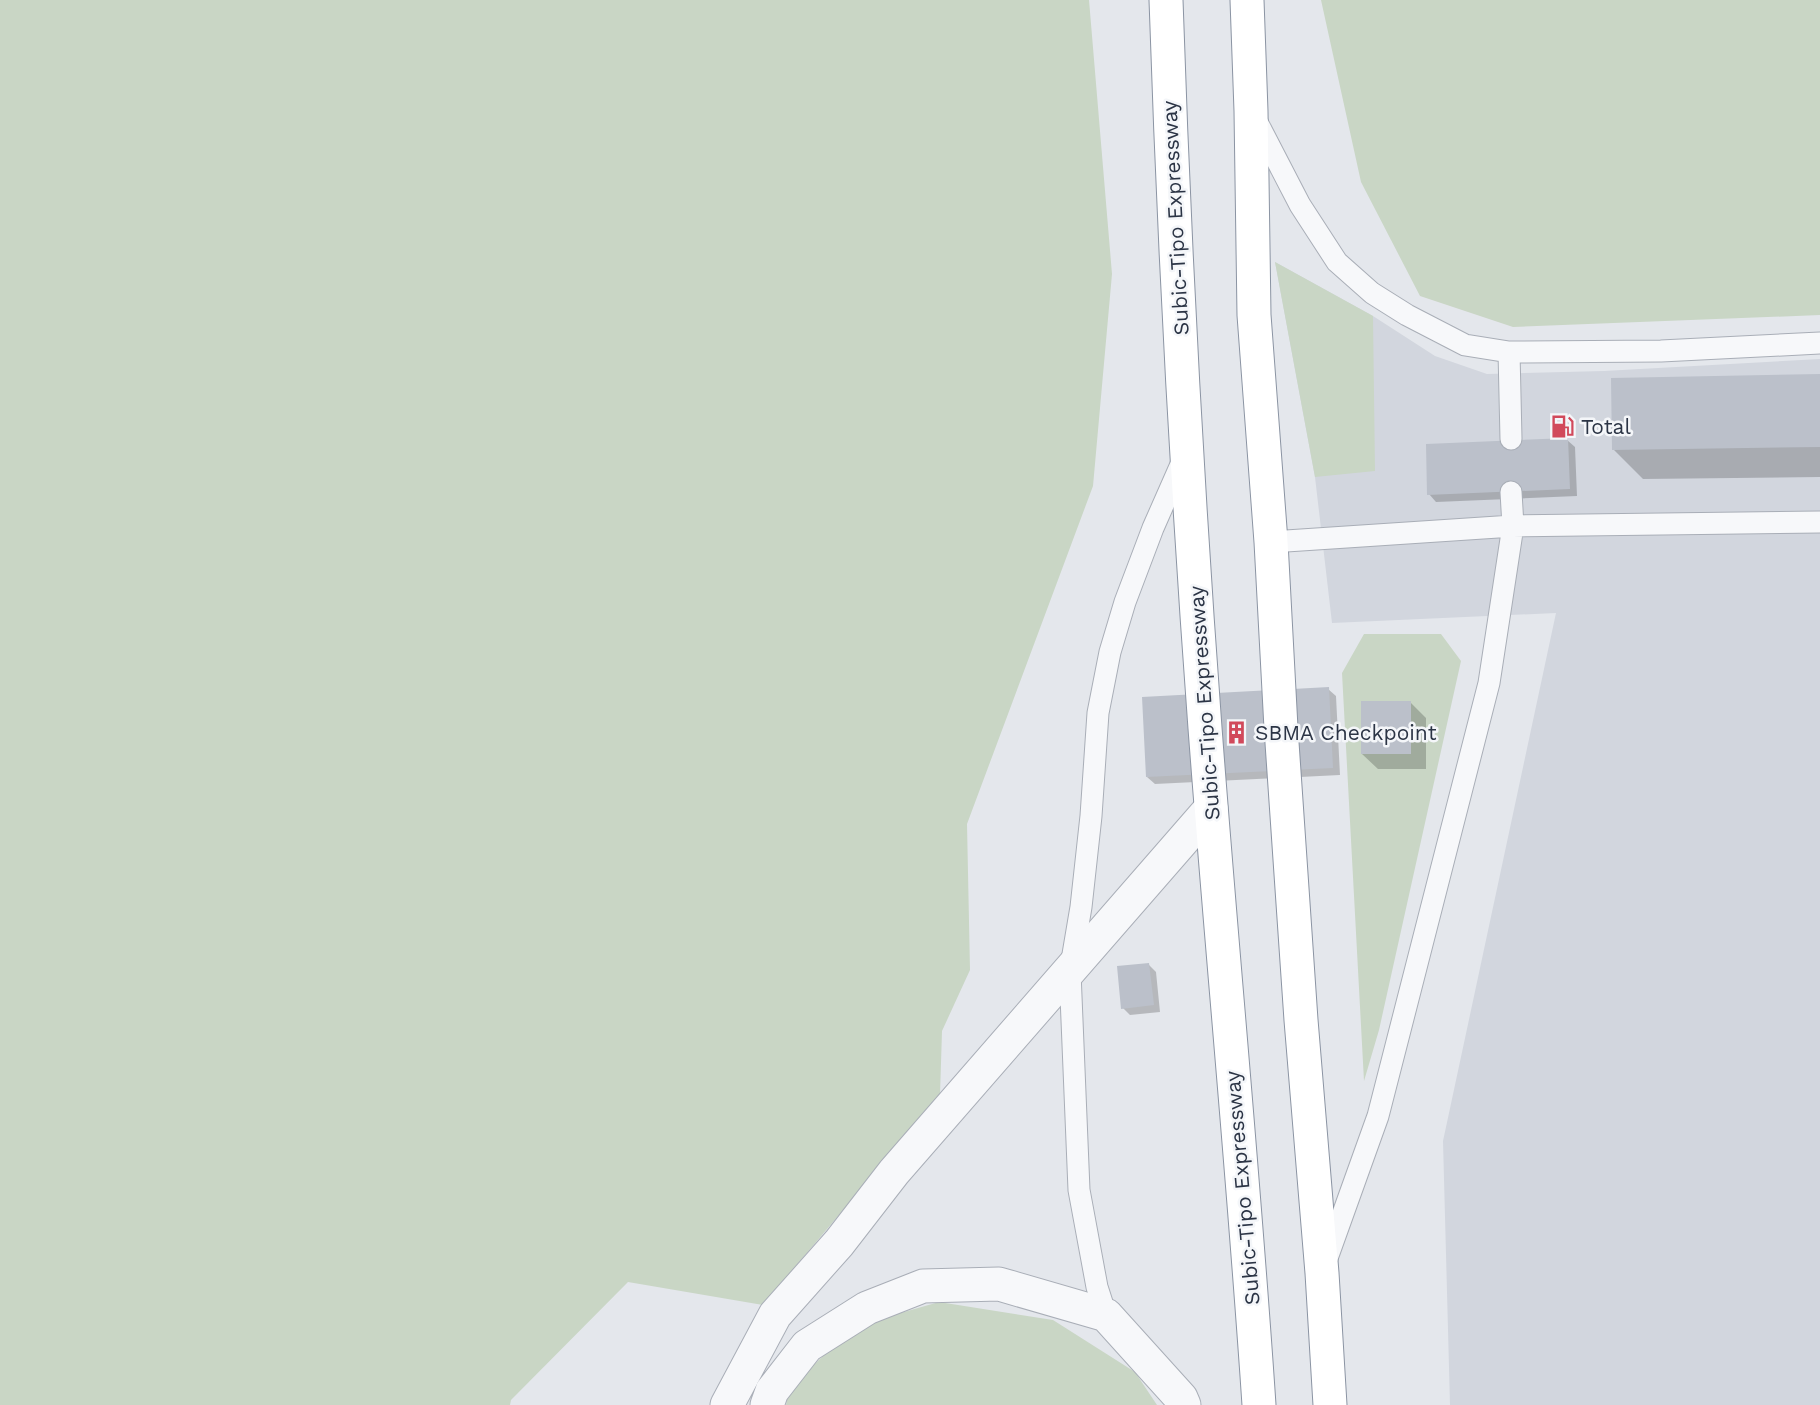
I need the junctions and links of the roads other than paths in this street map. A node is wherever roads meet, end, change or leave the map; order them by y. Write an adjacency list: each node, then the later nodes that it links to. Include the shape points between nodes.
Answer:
1 (1166, 0): 7 (highway, Subic-Tipo Expressway)
2 (1247, 0): 3 (highway)
3 (1251, 111): 5 (lane, via 1300,205 1337,262 1372,293 1407,315 1465,345); 11 (highway, via 1254,315)
4 (1820, 343): 5 (lane, via 1661,351)
5 (1509, 352): 6 (lane)
6 (1511, 439)
7 (1186, 454): 12 (highway, Subic-Tipo Expressway); 13 (lane, via 1153,528 1110,652 1098,712 1091,816)
8 (1511, 492): 10 (lane)
9 (1820, 522): 10 (lane)
10 (1513, 526): 11 (lane); 14 (lane, via 1488,683 1381,1104)
11 (1271, 542): 14 (highway, via 1301,1020)
12 (1211, 808): 13 (street); 19 (highway, Subic-Tipo Expressway)
13 (1070, 972): 15 (lane, via 1079,1190); 16 (street, via 894,1172 839,1244 775,1315)
14 (1322, 1273): 20 (highway)
15 (1106, 1315): 17 (street, via 999,1284 923,1286 867,1308 807,1346 772,1391); 18 (street)
16 (727, 1405)
17 (767, 1405)
18 (1184, 1405)
19 (1259, 1405)
20 (1330, 1405)

